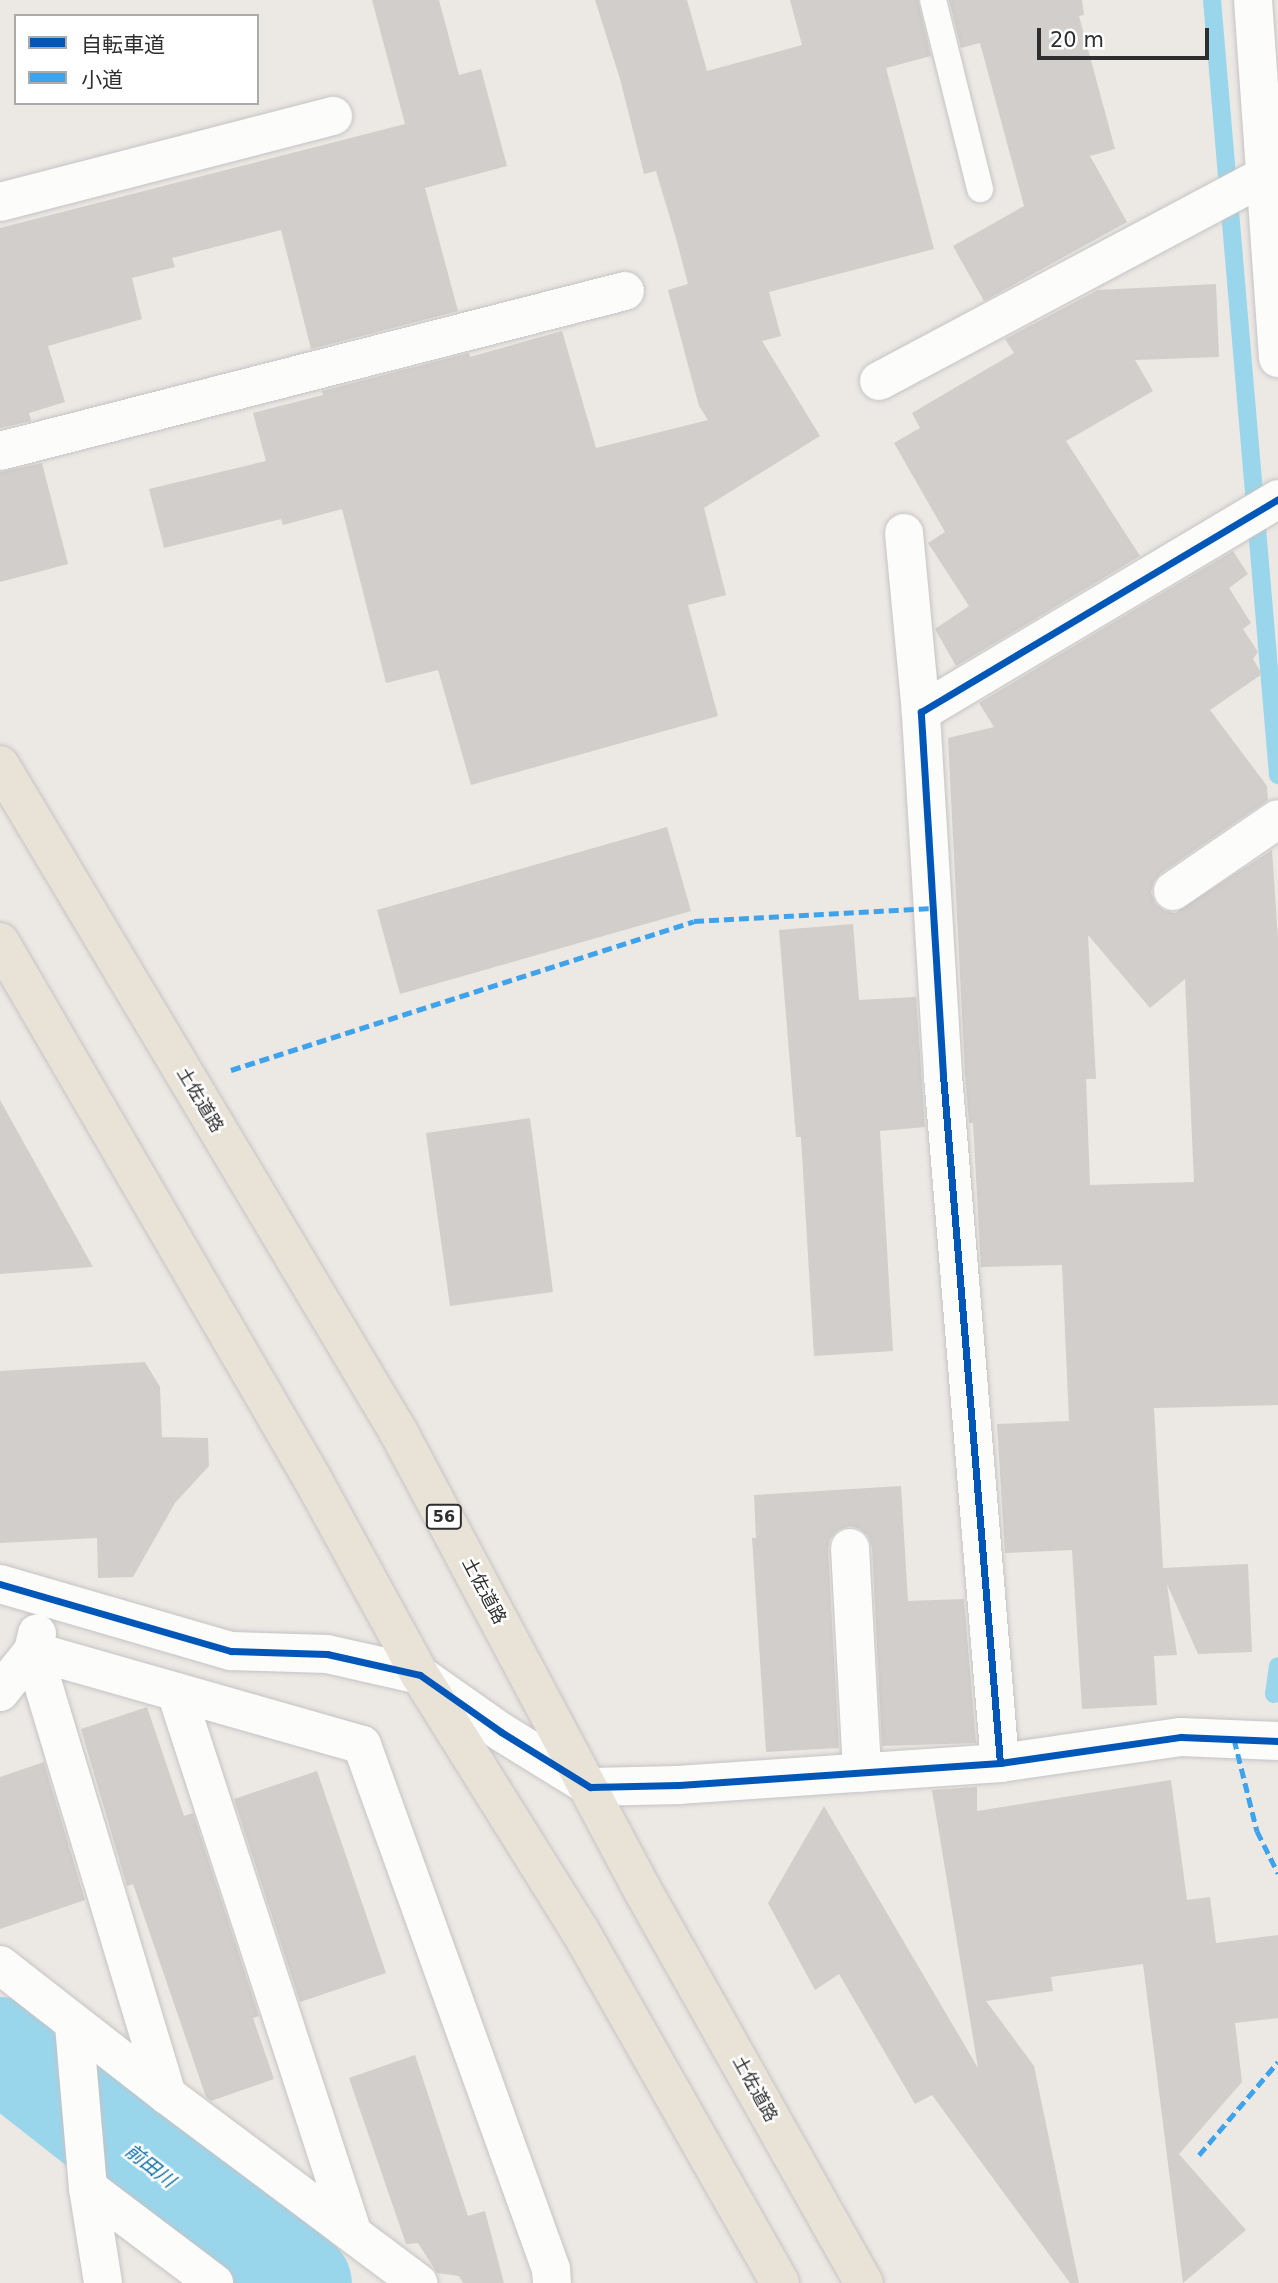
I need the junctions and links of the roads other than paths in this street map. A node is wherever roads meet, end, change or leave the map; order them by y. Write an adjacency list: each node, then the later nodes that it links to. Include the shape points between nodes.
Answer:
1 (933, 0): 4 (lane)
2 (1253, 0): 5 (street)
3 (333, 116): 6 (street)
4 (979, 189)
5 (1264, 197): 8 (street); 9 (street, via 1210,205)
6 (0, 202)
7 (625, 291): 10 (street)
8 (1278, 358)
9 (879, 381)
10 (0, 451)
11 (1264, 508): 13 (street)
12 (904, 533): 13 (street)
13 (921, 712): 26 (street, via 943,1075)
14 (0, 765): 28 (highway, 土佐道路 / 56, via 398,1431)
15 (1277, 820): 16 (street)
16 (1173, 891)
17 (0, 942): 22 (highway, via 312,1478)
18 (850, 1548): 27 (street)
19 (0, 1584): 20 (street)
20 (45, 1597): 21 (street); 22 (street, via 231,1651 327,1654)
21 (33, 1651): 23 (street); 24 (street); 31 (street)
22 (420, 1675): 28 (street); 38 (highway, via 579,1929)
23 (0, 1692)
24 (176, 1692): 33 (street); 37 (street, via 362,1745 551,2269)
25 (1278, 1741): 26 (street, via 1181,1737)
26 (1000, 1763): 27 (street)
27 (862, 1773): 28 (street)
28 (590, 1787): 39 (highway, 土佐道路 / 56, via 643,1891)
29 (0, 1965): 30 (street)
30 (76, 2040): 31 (street); 32 (street)
31 (167, 2095): 33 (street)
32 (88, 2188): 34 (street); 35 (street)
33 (352, 2231): 36 (street)
34 (103, 2283)
35 (214, 2283)
36 (418, 2283)
37 (552, 2283)
38 (780, 2283)
39 (864, 2283)

